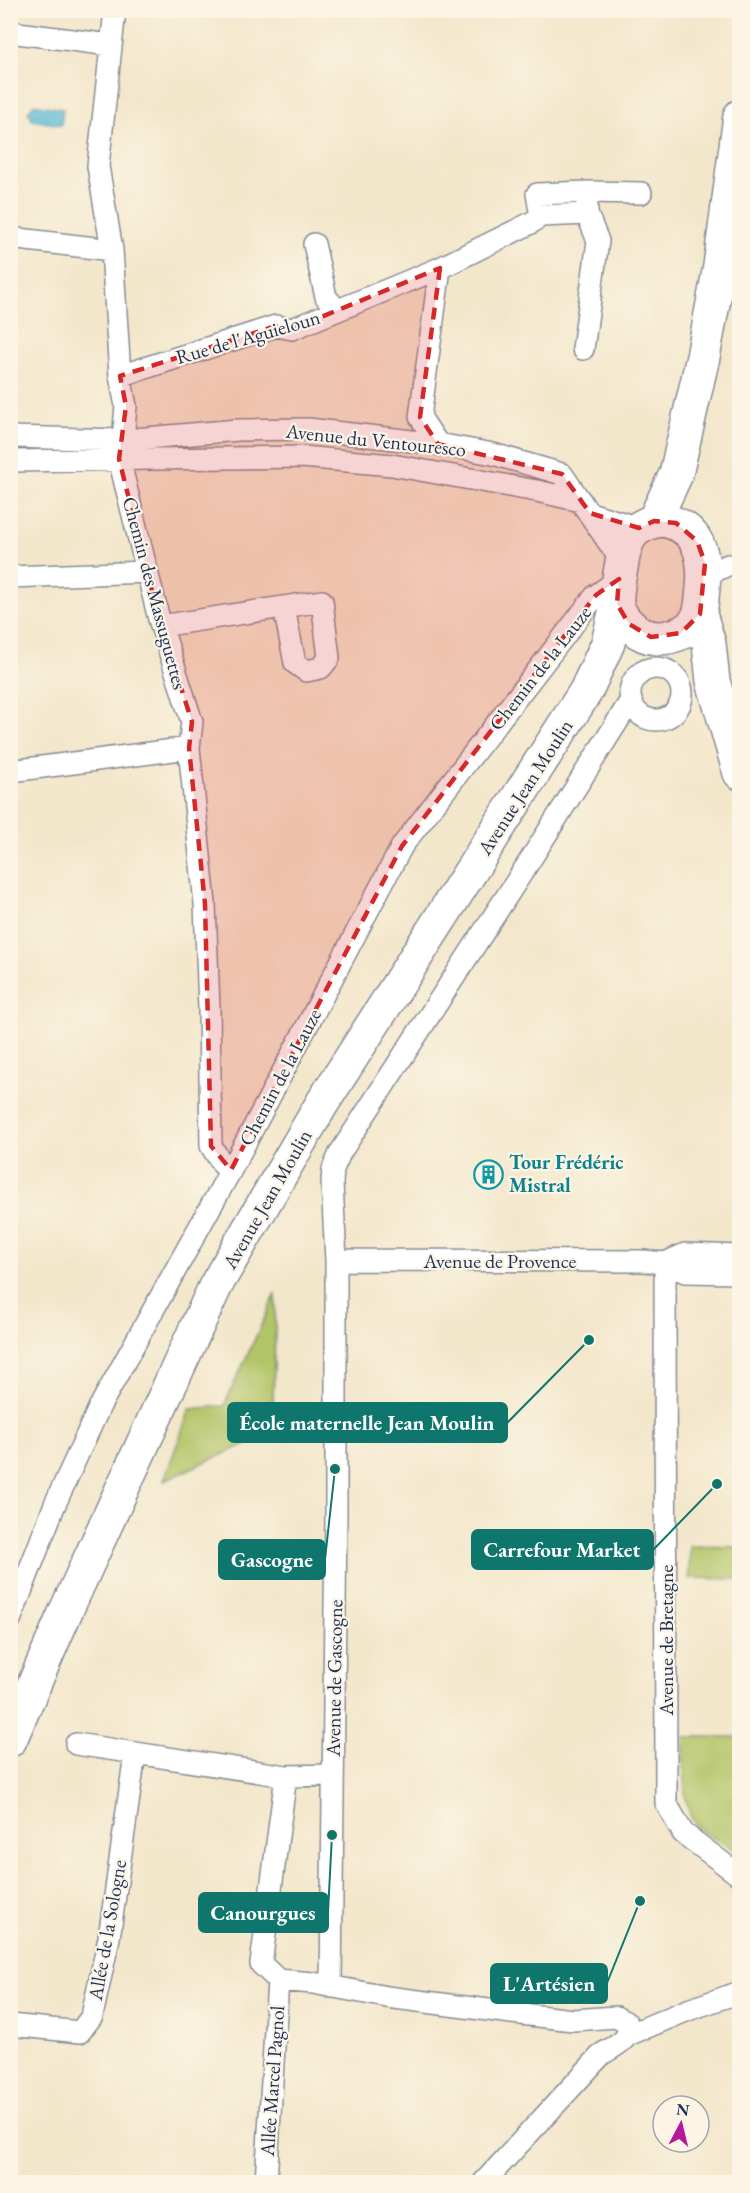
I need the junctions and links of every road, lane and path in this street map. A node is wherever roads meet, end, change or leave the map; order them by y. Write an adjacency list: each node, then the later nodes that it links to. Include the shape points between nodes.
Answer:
1 (115, 10): 3 (street, Chemin des Massuguettes)
2 (10, 32): 3 (street)
3 (110, 45): 12 (street, Chemin des Massuguettes, via 98,166)
4 (738, 131): 22 (main road, via 720,266 676,474)
5 (586, 192): 6 (street); 7 (street); 8 (street, via 537,194)
6 (641, 193)
7 (587, 214): 8 (street); 15 (street, via 598,241)
8 (541, 216): 13 (street, Rue de l'Aguieloun)
9 (10, 238): 12 (street)
10 (314, 244): 14 (street, via 326,297)
11 (740, 244): 23 (main road, via 687,501)
12 (112, 250): 16 (street, Chemin des Massuguettes)
13 (440, 268): 14 (street, Rue de l'Aguieloun); 18 (street, via 420,417)
14 (337, 310): 16 (street, Rue de l'Aguieloun, via 292,329 276,326)
15 (583, 348)
16 (120, 376): 19 (street, Chemin des Massuguettes, via 126,406)
17 (10, 437): 19 (street, Avenue du Ventouresco)
18 (438, 444): 19 (street, Avenue du Ventouresco, via 308,429 238,429); 21 (street, Avenue du Ventouresco, via 493,454 562,474)
19 (121, 450): 20 (street, Avenue du Ventouresco); 21 (street, Avenue du Ventouresco, via 381,464 537,491); 25 (street, Chemin des Massuguettes)
20 (10, 461)
21 (585, 507): 22 (street, Avenue du Ventouresco); 27 (street, Avenue du Ventouresco)
22 (646, 524): 23 (main road, via 661,520 676,523); 27 (main road, via 631,536 626,547)
23 (689, 532): 24 (main road, via 705,563)
24 (726, 565): 29 (main road)
25 (147, 572): 26 (street); 30 (street, Chemin des Massuguettes)
26 (10, 577)
27 (620, 582): 31 (main road, via 623,618); 33 (main road, Avenue Jean Moulin, via 609,643); 38 (street, Chemin de la Lauze, via 596,595 402,846)
28 (284, 608): 30 (street)
29 (700, 614): 31 (main road, via 681,633); 32 (main road, via 709,644)
30 (161, 626): 35 (street, Chemin des Massuguettes, via 192,722)
31 (656, 636): 32 (main road, via 690,655); 33 (main road, Avenue Jean Moulin, via 622,652)
32 (713, 681): 37 (main road)
33 (586, 692): 44 (main road, Avenue Jean Moulin, via 323,1102 216,1285 64,1613)
34 (631, 700): 40 (street, Avenue de Gascogne, via 340,1153 332,1183)
35 (189, 748): 36 (street, via 19,770); 38 (street, Chemin des Massuguettes, via 205,904 211,1146)
36 (10, 766)
37 (740, 774)
38 (231, 1170): 43 (street, Chemin de la Lauze, via 100,1406 55,1504)
39 (740, 1256): 41 (street, Avenue de Provence, via 685,1254)
40 (336, 1260): 41 (street, Avenue de Provence); 47 (street, Avenue de Gascogne)
41 (665, 1263): 42 (street, Avenue de Provence, via 685,1272); 49 (street, Avenue de Bretagne, via 666,1803 684,1833)
42 (740, 1273)
43 (10, 1620)
44 (10, 1740)
45 (76, 1744): 46 (street)
46 (135, 1754): 48 (street); 53 (street, Allée de la Sologne, via 109,1938 92,2016 80,2032)
47 (333, 1775): 48 (street); 51 (street, Avenue de Gascogne)
48 (286, 1776): 50 (street, via 261,1965)
49 (740, 1876)
50 (278, 1980): 51 (street); 55 (street, Allée Marcel Pagnol)
51 (331, 1988): 54 (street, via 573,2020)
52 (740, 1992): 54 (street)
53 (10, 2025)
54 (613, 2035): 56 (street)
55 (266, 2182)
56 (483, 2182)

